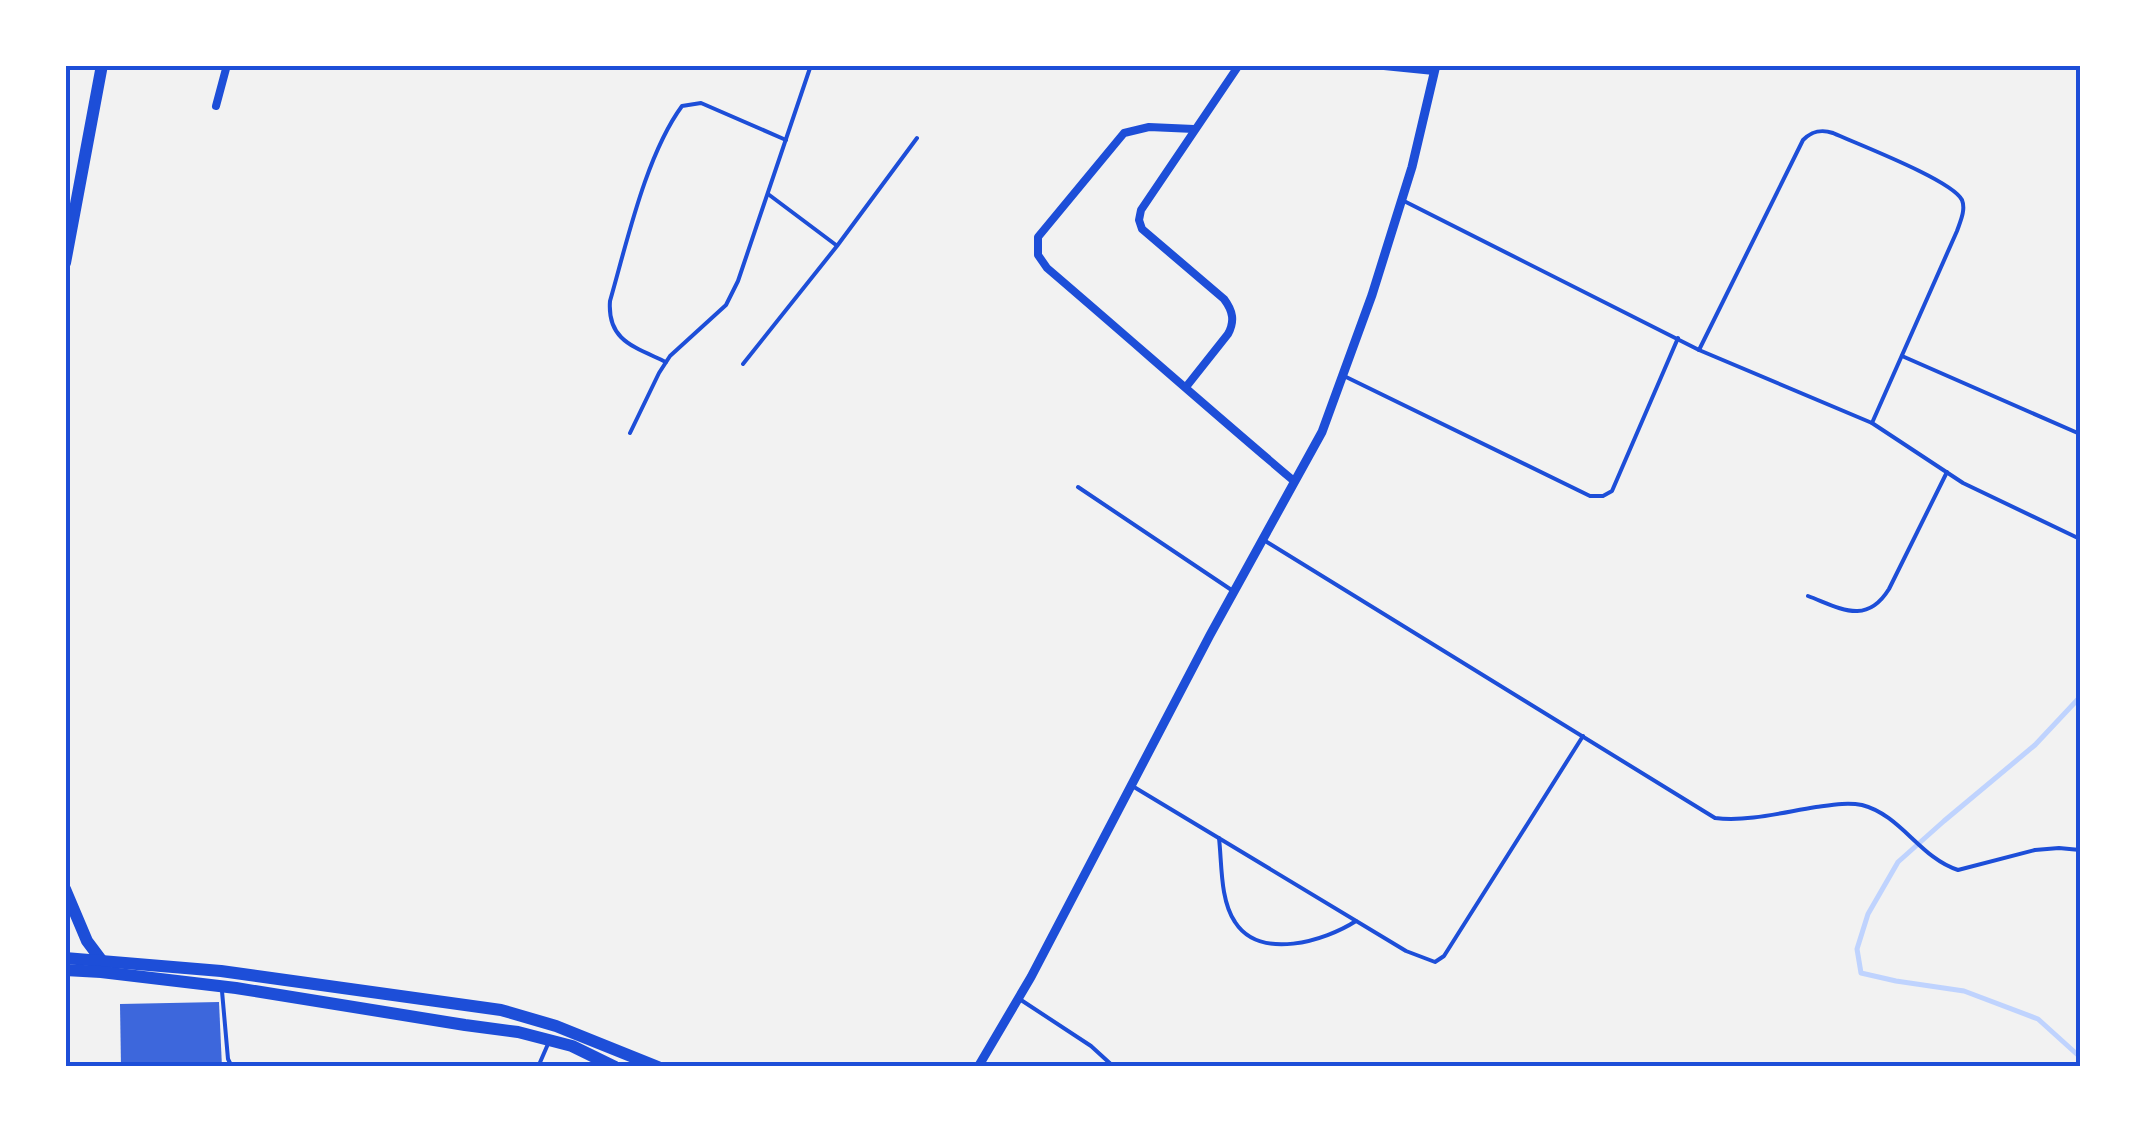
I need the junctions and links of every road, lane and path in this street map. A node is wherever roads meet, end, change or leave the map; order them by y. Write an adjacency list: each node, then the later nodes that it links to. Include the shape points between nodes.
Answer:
1 (102, 65): 14 (highway)
2 (228, 65): 7 (street)
3 (811, 65): 10 (lane)
4 (1239, 65): 8 (street)
5 (1374, 65): 6 (street)
6 (1435, 68): 12 (street)
7 (216, 106)
8 (1194, 129): 21 (street, via 1139,216 1142,229 1224,299 1233,316 1228,334); 21 (street, via 1124,132 1036,242 1047,268)
9 (917, 138): 13 (lane)
10 (786, 140): 11 (lane); 18 (lane, via 701,103 682,106 673,118 634,218 609,311 616,334)
11 (768, 194): 13 (lane); 18 (lane, via 726,305)
12 (1402, 200): 15 (lane); 20 (street)
13 (836, 246): 19 (lane)
14 (65, 263)
15 (1678, 338): 16 (lane); 20 (lane, via 1612,491 1603,496 1590,496)
16 (1700, 350): 17 (lane, via 1802,140 1821,131 1934,178 1963,203 1957,232); 22 (lane)
17 (1902, 356): 22 (lane); 24 (lane)
18 (666, 362): 23 (lane)
19 (743, 364)
20 (1342, 375): 26 (street, via 1322,432)
21 (1186, 387): 26 (street)
22 (1872, 423): 25 (lane)
23 (630, 433)
24 (2080, 434)
25 (1947, 472): 29 (lane); 31 (lane, via 1879,603 1850,612)
26 (1294, 480): 28 (street)
27 (1078, 487): 30 (lane)
28 (1262, 539): 30 (street); 32 (lane)
29 (2080, 539)
30 (1233, 592): 33 (street)
31 (1808, 596)
32 (1583, 736): 35 (lane, via 1716,818 1859,804 1958,870 2034,850); 37 (lane, via 1441,958 1430,962 1406,952)
33 (1131, 785): 34 (lane); 42 (street)
34 (1219, 838): 37 (lane); 37 (lane, via 1229,912 1245,934 1268,943 1300,943)
35 (2080, 850)
36 (65, 888): 39 (highway)
37 (1356, 921)
38 (65, 958): 39 (highway)
39 (102, 961): 43 (highway, via 501,1010)
40 (65, 970): 41 (highway)
41 (222, 986): 43 (highway); 45 (lane)
42 (1018, 998): 49 (street); 50 (lane)
43 (554, 1032): 44 (highway); 46 (lane); 47 (highway)
44 (629, 1062): 48 (highway)
45 (232, 1067)
46 (538, 1067)
47 (615, 1067)
48 (658, 1067)
49 (978, 1067)
50 (1114, 1067)

